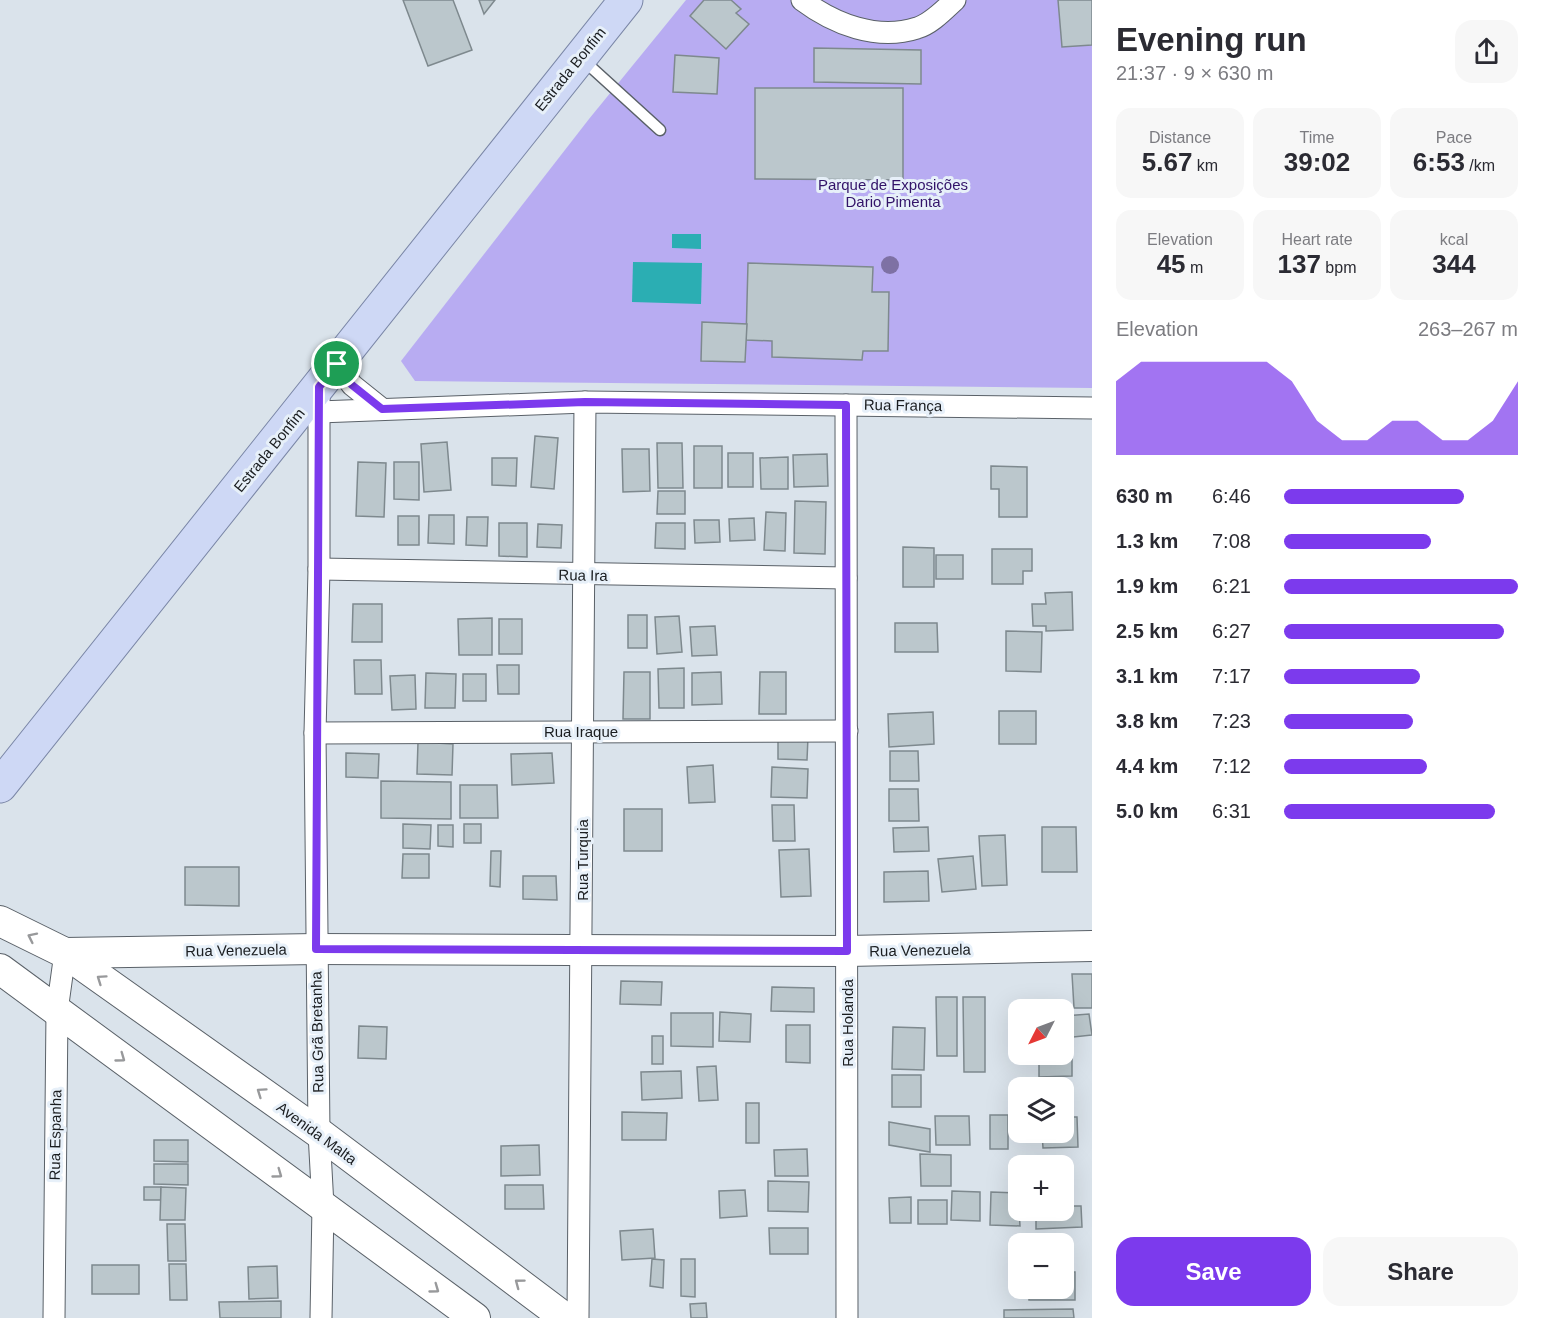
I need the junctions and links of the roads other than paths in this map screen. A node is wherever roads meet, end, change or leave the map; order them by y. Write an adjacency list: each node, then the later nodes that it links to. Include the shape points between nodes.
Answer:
1 (626, 0): 4 (main road, Estrada Bonfim)
2 (802, 0): 3 (street, via 820,14 858,29 895,32 919,28)
3 (955, 0)
4 (579, 57): 5 (lane); 6 (main road, Estrada Bonfim)
5 (660, 130)
6 (325, 388): 10 (street, Rua França); 10 (street, via 352,385); 11 (street, Rua Grã Bretanha); 17 (main road, Estrada Bonfim)
7 (585, 402): 8 (street, Rua França); 10 (street, Rua França); 12 (street, Rua Turquia)
8 (846, 405): 9 (street, Rua França); 13 (street, Rua Holanda)
9 (1092, 408)
10 (382, 409)
11 (319, 569): 12 (street, Rua Ira); 16 (street, Rua Grã Bretanha)
12 (584, 575): 13 (street, Rua Ira); 14 (street, Rua Turquia)
13 (846, 578): 15 (street, Rua Holanda)
14 (583, 731): 15 (street, Rua Iraque); 16 (street, Rua Iraque); 21 (street, Rua Turquia)
15 (847, 731): 22 (street, Rua Holanda)
16 (315, 733): 20 (street, Rua Grã Bretanha)
17 (0, 786)
18 (0, 921): 23 (street, Rua Venezuela, one-way to 18)
19 (1092, 946): 22 (street, Rua Venezuela)
20 (316, 949): 21 (street, Rua Venezuela); 23 (street, Rua Venezuela); 26 (street, Rua Grã Bretanha)
21 (581, 950): 22 (street, Rua Venezuela); 32 (street, Rua Turquia)
22 (847, 951): 33 (street, Rua Holanda)
23 (65, 953): 25 (street, Rua Espanha); 26 (street, Avenida Malta, one-way to 23)
24 (0, 969): 25 (street)
25 (57, 1011): 27 (street, one-way to 27); 28 (street, Rua Espanha)
26 (319, 1133): 27 (street, Rua Grã Bretanha); 31 (street, Avenida Malta, one-way to 26)
27 (322, 1206): 29 (street, Rua Grã Bretanha); 30 (street, one-way to 30)
28 (54, 1318)
29 (321, 1318)
30 (474, 1318)
31 (566, 1318)
32 (578, 1318)
33 (848, 1318)

